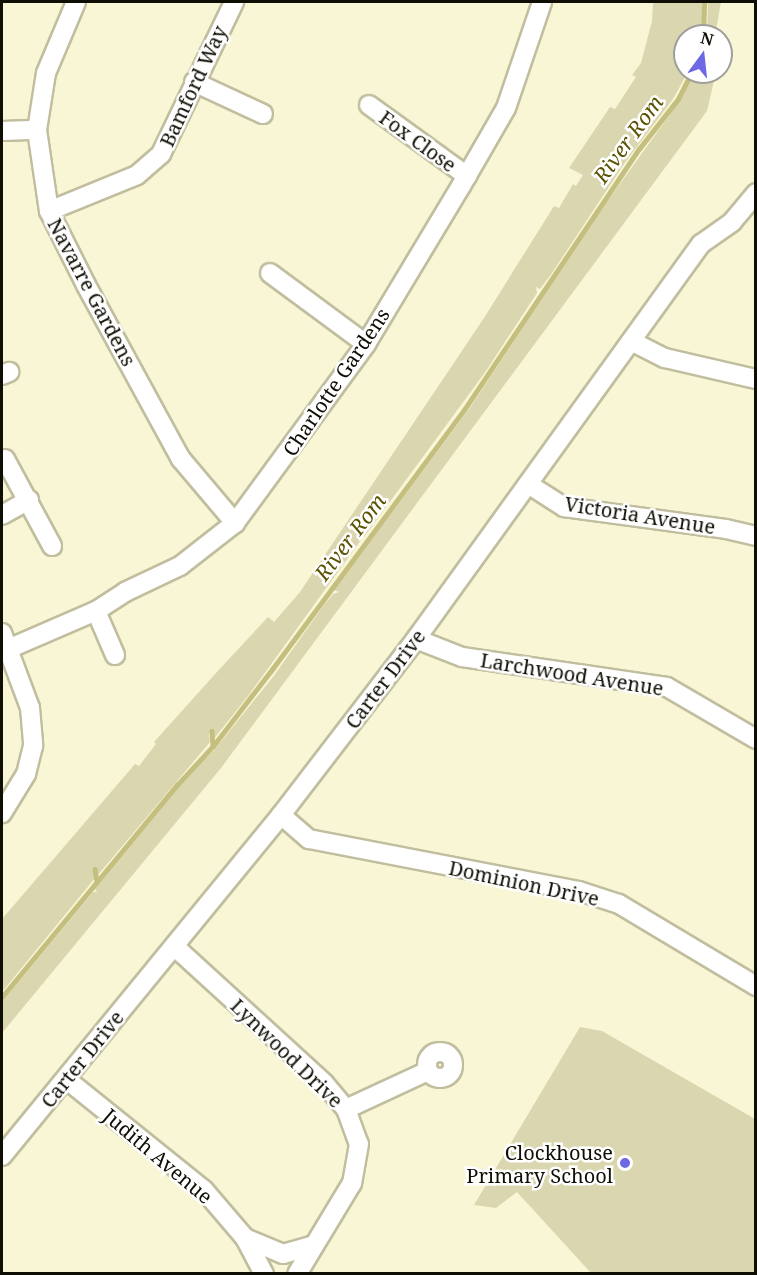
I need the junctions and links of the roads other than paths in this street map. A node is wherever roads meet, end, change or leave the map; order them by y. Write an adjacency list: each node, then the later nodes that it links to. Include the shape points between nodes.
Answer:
1 (76, 2): 7 (street, Navarre Gardens, via 46,74)
2 (234, 2): 4 (street, Bamford Way)
3 (542, 2): 9 (street, Charlotte Gardens, via 506,108)
4 (194, 82): 6 (street); 11 (street, Bamford Way, via 161,154 137,175)
5 (369, 105): 9 (street, Fox Close)
6 (263, 114)
7 (37, 130): 8 (street); 11 (street, Navarre Gardens)
8 (2, 131)
9 (466, 176): 14 (street, Charlotte Gardens)
10 (756, 193): 13 (street, Carter Drive, via 732,222 701,244)
11 (49, 211): 20 (street, Navarre Gardens, via 182,459)
12 (270, 273): 14 (street)
13 (631, 341): 15 (street, via 665,358); 17 (street, Carter Drive)
14 (366, 344): 20 (street, Charlotte Gardens)
15 (756, 379)
16 (5, 459): 18 (street)
17 (528, 484): 21 (street, Victoria Avenue, via 564,507); 24 (street, Carter Drive)
18 (29, 500): 19 (street); 22 (street)
19 (2, 515)
20 (235, 523): 23 (street, Charlotte Gardens, via 180,566 125,592)
21 (756, 536)
22 (52, 546)
23 (96, 611): 25 (street, Charlotte Gardens); 26 (street)
24 (416, 639): 27 (street, Larchwood Avenue, via 462,657 667,687); 29 (street, Carter Drive)
25 (5, 641): 28 (street, via 30,708 33,747 26,774)
26 (115, 655)
27 (756, 739)
28 (2, 813)
29 (281, 815): 30 (street, Carter Drive); 31 (street, Dominion Drive, via 309,839 579,891 619,904)
30 (174, 946): 33 (street, Carter Drive); 34 (street, Lynwood Drive, via 324,1083)
31 (756, 986)
32 (428, 1071): 34 (street)
33 (66, 1079): 35 (street, Carter Drive); 36 (street, Judith Avenue, via 204,1190)
34 (346, 1109): 37 (street, Lynwood Drive, via 359,1144 352,1183)
35 (2, 1156)
36 (244, 1238): 37 (street, Judith Avenue, via 283,1254); 38 (street, Judith Avenue)
37 (314, 1245): 39 (street, Lynwood Drive)
38 (264, 1274)
39 (297, 1274)

